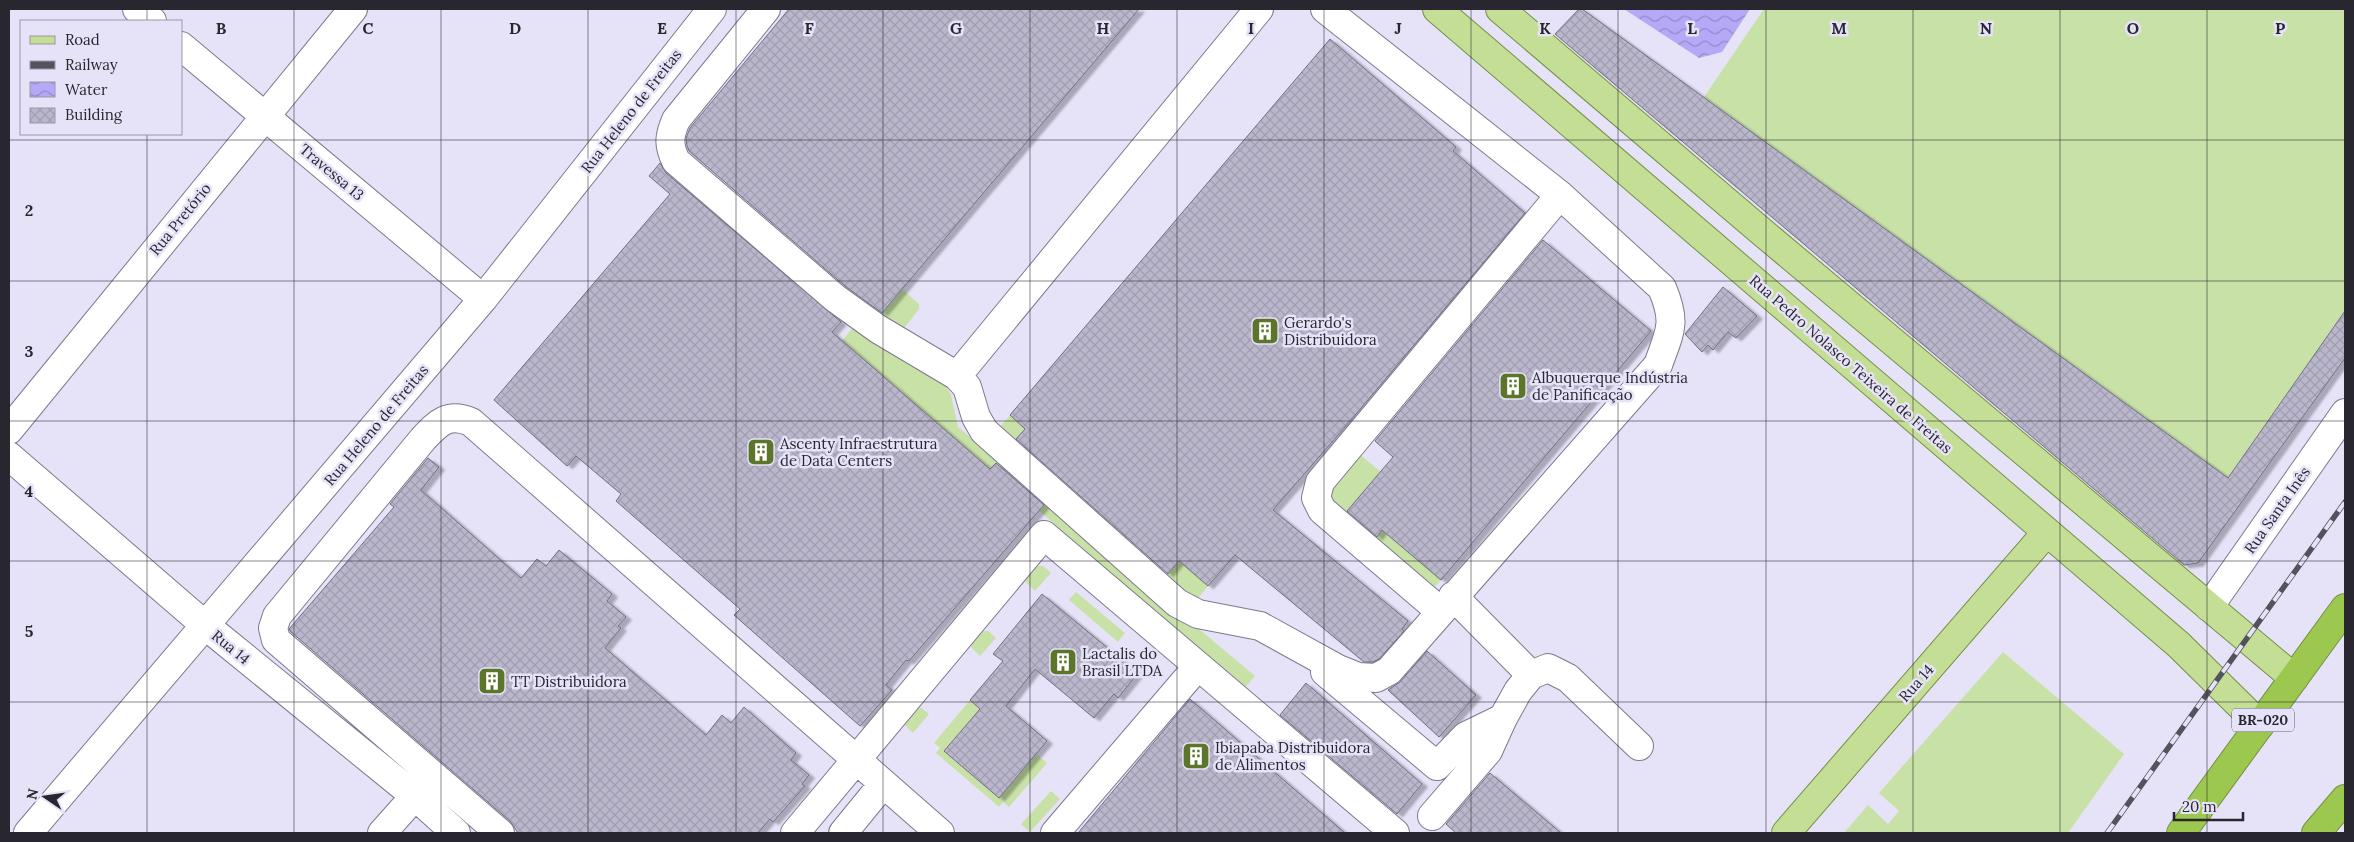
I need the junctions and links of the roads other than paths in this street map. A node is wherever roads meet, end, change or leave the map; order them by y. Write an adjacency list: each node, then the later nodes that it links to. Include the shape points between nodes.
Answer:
1 (137, 9): 9 (street)
2 (353, 9): 11 (street, Rua Pretório)
3 (712, 9): 15 (street, Rua Heleno de Freitas)
4 (766, 9): 16 (street, via 676,120 669,135 669,148 676,161 835,298 878,329)
5 (1259, 9): 16 (street)
6 (1325, 9): 12 (street)
7 (1438, 9): 14 (main road, Rua Pedro Nolasco Teixeira de Freitas)
8 (1500, 9): 13 (main road)
9 (151, 20)
10 (182, 47): 11 (street, Travessa 13)
11 (264, 116): 15 (street, Travessa 13); 18 (street, Rua Pretório)
12 (1560, 195): 21 (street, via 1662,288 1671,309 1670,331 1658,365); 21 (street, via 1320,482 1316,498 1322,510)
13 (1762, 232): 14 (main road); 22 (main road)
14 (1733, 263): 20 (main road, Rua Pedro Nolasco Teixeira de Freitas)
15 (483, 299): 24 (street, Rua Heleno de Freitas)
16 (957, 376): 25 (street, via 968,387 976,417 984,430 1157,587 1198,614 1260,626)
17 (2345, 413): 22 (street, Rua Santa Inês)
18 (9, 430)
19 (9, 456): 24 (street, Rua 14)
20 (2046, 533): 30 (main road, Rua Pedro Nolasco Teixeira de Freitas, via 2184,651); 46 (main road, Rua 14)
21 (1446, 604): 25 (street, via 1390,671 1376,678 1358,677); 27 (street)
22 (2209, 607): 28 (main road)
23 (2345, 608): 28 (highway, BR-020)
24 (206, 626): 34 (street, Rua 14); 37 (street, Rua Heleno de Freitas)
25 (1290, 644): 29 (street, via 1437,766 1466,736)
26 (1198, 666): 32 (street, via 1044,535); 44 (street); 45 (street)
27 (1531, 675): 29 (street); 31 (street, via 1548,668 1568,678)
28 (2294, 678): 30 (highway, BR-020)
29 (1503, 718): 36 (street, via 1488,751)
30 (2260, 725): 47 (highway, BR-020)
31 (1639, 746)
32 (857, 761): 33 (street); 40 (street, via 471,422 462,418 440,421 278,616 273,628 276,640); 41 (street)
33 (883, 784): 42 (street); 43 (street)
34 (415, 796): 38 (street); 39 (street, Rua 14)
35 (2345, 800): 48 (highway)
36 (1432, 816)
37 (42, 828)
38 (382, 833)
39 (456, 833)
40 (500, 833)
41 (795, 833)
42 (842, 833)
43 (940, 833)
44 (1055, 833)
45 (1395, 833)
46 (1786, 833)
47 (2181, 833)
48 (2316, 833)

